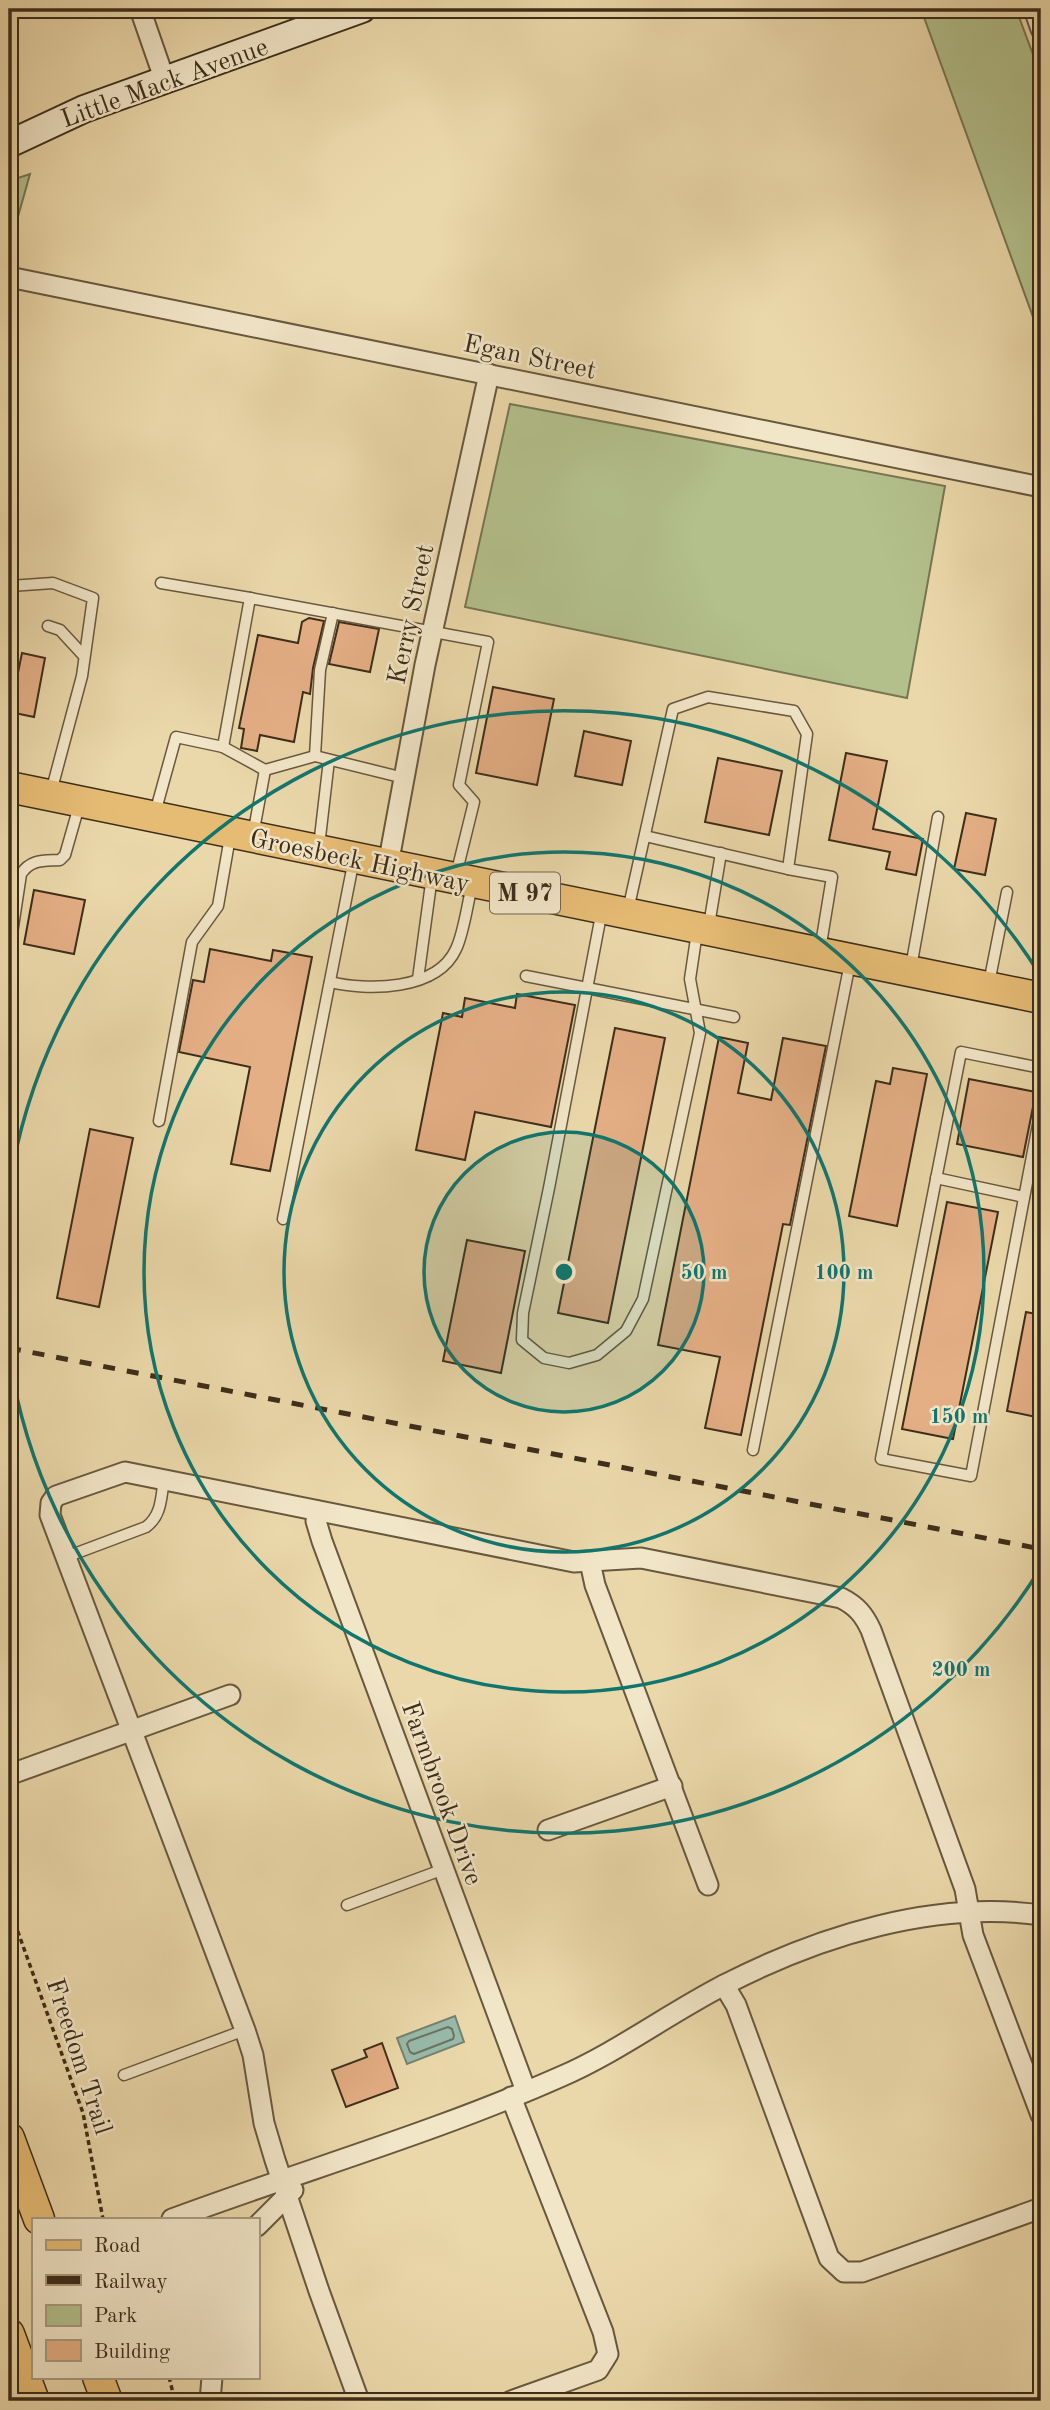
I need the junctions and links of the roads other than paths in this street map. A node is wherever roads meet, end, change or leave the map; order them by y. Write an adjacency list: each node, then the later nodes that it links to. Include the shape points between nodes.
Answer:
1 (140, 9): 5 (street)
2 (362, 9): 5 (street, Little Mack Avenue)
3 (1034, 9): 4 (street)
4 (1041, 29)
5 (165, 80): 6 (street, Little Mack Avenue, via 84,109)
6 (9, 144)
7 (9, 277): 8 (street, Egan Street)
8 (489, 374): 9 (street, Egan Street); 15 (street, Kerry Street)
9 (1041, 487)
10 (161, 583): 12 (lane)
11 (9, 591): 16 (lane, via 10,586 53,583 93,598)
12 (250, 598): 13 (lane); 17 (lane)
13 (332, 613): 15 (lane); 18 (lane, via 320,670)
14 (48, 626): 16 (lane, via 60,631)
15 (433, 630): 21 (street, Kerry Street); 35 (lane, via 488,642 459,785 474,802)
16 (84, 656): 23 (lane)
17 (223, 747): 20 (lane); 25 (lane, via 176,737)
18 (315, 756): 19 (lane); 20 (lane)
19 (328, 760): 21 (lane); 30 (lane)
20 (265, 770): 28 (lane)
21 (404, 778): 33 (street, Kerry Street)
22 (13, 788): 23 (main road, Groesbeck Highway / M 97); 27 (lane)
23 (50, 796): 24 (main road, Groesbeck Highway / M 97)
24 (80, 802): 25 (main road, Groesbeck Highway / M 97); 39 (lane, via 65,855 60,860 37,860 21,874)
25 (154, 817): 28 (main road, Groesbeck Highway / M 97)
26 (938, 817): 42 (lane)
27 (9, 819)
28 (242, 835): 30 (main road, Groesbeck Highway / M 97); 53 (lane, via 218,906 192,942)
29 (645, 836): 31 (lane); 34 (lane, via 673,709 708,698 794,711 807,734); 37 (lane)
30 (319, 851): 32 (main road, Groesbeck Highway / M 97)
31 (721, 853): 34 (lane); 38 (lane)
32 (354, 859): 33 (main road, Groesbeck Highway / M 97); 45 (lane)
33 (388, 865): 35 (main road, Groesbeck Highway / M 97)
34 (788, 869): 40 (lane, via 832,877)
35 (453, 879): 37 (main road, Groesbeck Highway / M 97); 44 (lane); 44 (lane, via 456,950 440,970)
36 (1007, 892): 46 (lane)
37 (615, 911): 38 (main road, Groesbeck Highway / M 97); 47 (lane)
38 (702, 929): 40 (main road, Groesbeck Highway / M 97); 49 (lane, via 690,979)
39 (9, 953)
40 (820, 953): 41 (main road, Groesbeck Highway / M 97)
41 (851, 959): 42 (main road, Groesbeck Highway / M 97); 57 (lane)
42 (911, 971): 46 (main road, Groesbeck Highway / M 97)
43 (526, 976): 47 (lane)
44 (418, 979): 45 (lane, via 392,987)
45 (330, 982): 56 (lane)
46 (989, 987): 48 (main road, Groesbeck Highway / M 97)
47 (587, 988): 49 (lane); 49 (lane, via 523,1313 522,1340 544,1358 569,1363 597,1355 626,1331 643,1299 701,1033)
48 (1041, 998)
49 (696, 1009): 50 (lane)
50 (734, 1017)
51 (1041, 1068): 54 (lane, via 961,1052)
52 (1041, 1109): 55 (lane)
53 (159, 1121)
54 (936, 1178): 55 (lane); 55 (lane, via 881,1459 971,1475)
55 (1024, 1197)
56 (283, 1219)
57 (753, 1450)
58 (164, 1479): 59 (street); 60 (lane, via 158,1513 146,1527); 60 (street, via 125,1472 57,1496 51,1503 51,1515)
59 (318, 1511): 61 (street); 67 (street, Farmbrook Drive, via 322,1541)
60 (66, 1557): 63 (street)
61 (590, 1562): 65 (street); 70 (street, via 641,1558 853,1604 871,1630)
62 (230, 1695): 63 (street)
63 (132, 1731): 64 (street); 73 (street)
64 (14, 1773)
65 (672, 1786): 66 (street); 68 (street)
66 (548, 1830)
67 (444, 1869): 69 (lane); 75 (street, Farmbrook Drive)
68 (708, 1885)
69 (347, 1905)
70 (970, 1912): 71 (street); 72 (street, via 890,1923 846,1935); 76 (street, via 973,1935)
71 (1041, 1915)
72 (724, 1985): 75 (street, via 611,2051); 79 (street, via 736,2005 829,2258 844,2272 862,2272)
73 (245, 2030): 74 (lane); 78 (street, via 264,2123)
74 (124, 2075)
75 (519, 2094): 78 (street, via 309,2171); 90 (street, Farmbrook Drive, via 608,2354 598,2370)
76 (1041, 2115)
77 (9, 2138): 81 (main road)
78 (285, 2188): 80 (street); 82 (street); 89 (street)
79 (1041, 2208)
80 (182, 2217)
81 (39, 2218)
82 (259, 2224)
83 (11, 2351): 86 (main road)
84 (98, 2378): 87 (main road)
85 (212, 2378): 88 (street)
86 (34, 2401)
87 (107, 2401)
88 (210, 2401)
89 (359, 2401)
90 (511, 2401)

